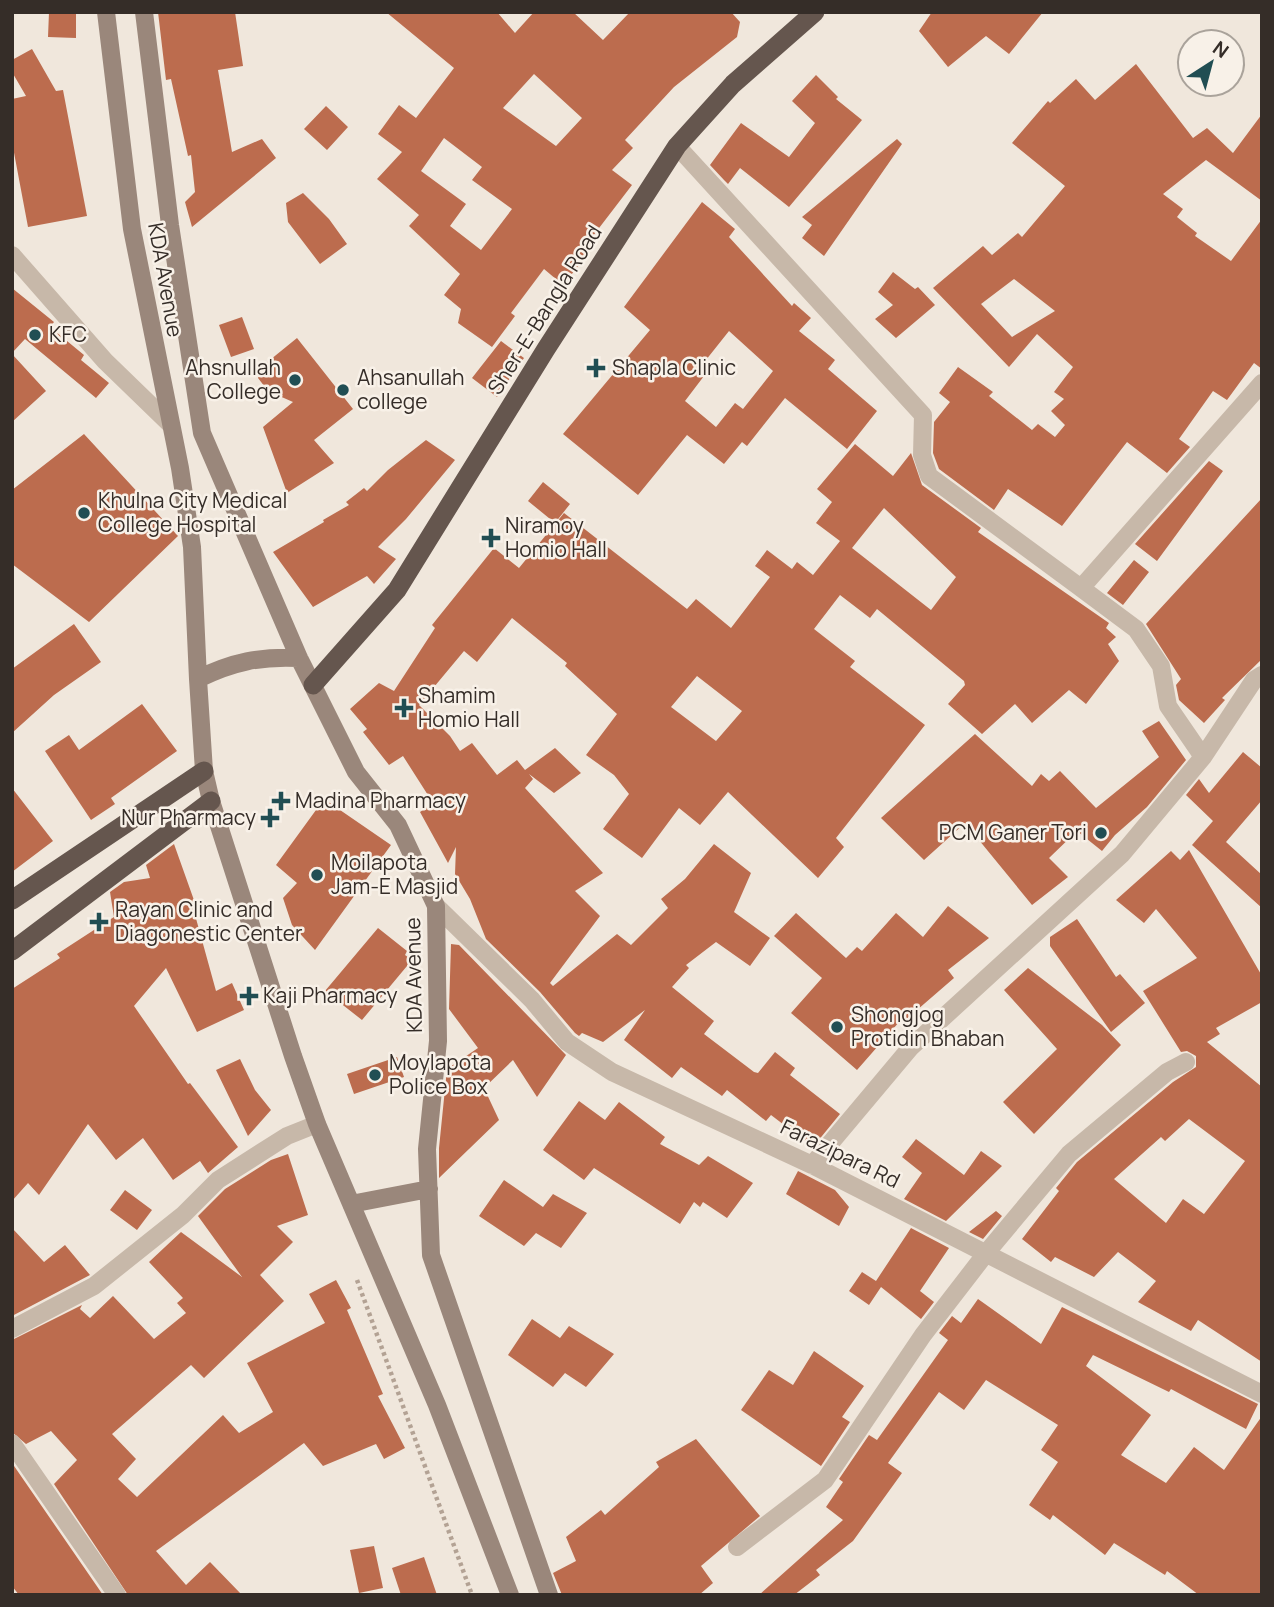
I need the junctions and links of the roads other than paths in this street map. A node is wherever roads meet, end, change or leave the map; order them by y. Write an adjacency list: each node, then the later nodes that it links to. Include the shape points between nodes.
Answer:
1 (106, 12): 7 (main road, KDA Avenue, via 132,229)
2 (144, 12): 9 (main road, KDA Avenue, via 202,433)
3 (815, 12): 4 (highway, Sher-E-Bangla Road, via 733,84)
4 (677, 146): 8 (street, via 923,415 922,455 929,476); 12 (highway, Sher-E-Bangla Road, via 397,590)
5 (12, 255): 7 (street, via 105,361)
6 (1262, 383): 8 (street)
7 (169, 422): 11 (main road, KDA Avenue, via 192,547)
8 (1080, 587): 13 (street, via 1136,629 1161,666 1168,706)
9 (299, 658): 11 (main road, via 238,662); 12 (main road, KDA Avenue)
10 (1262, 675): 13 (street, via 1254,680)
11 (198, 679): 14 (main road, KDA Avenue)
12 (313, 685): 17 (main road, KDA Avenue, via 356,772 398,825)
13 (1203, 757): 21 (street, via 1122,853 911,1047)
14 (204, 771): 15 (main road, KDA Avenue); 16 (highway)
15 (211, 801): 18 (highway); 20 (main road)
16 (12, 900)
17 (436, 906): 21 (street, Farazipara Rd, via 532,1000 567,1042 612,1072); 22 (main road, KDA Avenue, via 438,1041 427,1149)
18 (12, 951)
19 (1186, 1062): 24 (street, via 1167,1072 1069,1154)
20 (317, 1124): 23 (main road); 25 (street, via 287,1136 218,1180 183,1216 94,1286)
21 (812, 1165): 24 (street, Farazipara Rd)
22 (429, 1189): 23 (main road); 31 (main road, KDA Avenue, via 431,1255)
23 (351, 1204): 30 (main road, via 437,1405)
24 (986, 1252): 26 (street, Farazipara Rd); 28 (street, via 923,1335 825,1480)
25 (12, 1329)
26 (1262, 1394)
27 (12, 1443): 29 (street)
28 (737, 1547)
29 (117, 1595)
30 (510, 1595)
31 (550, 1595)

